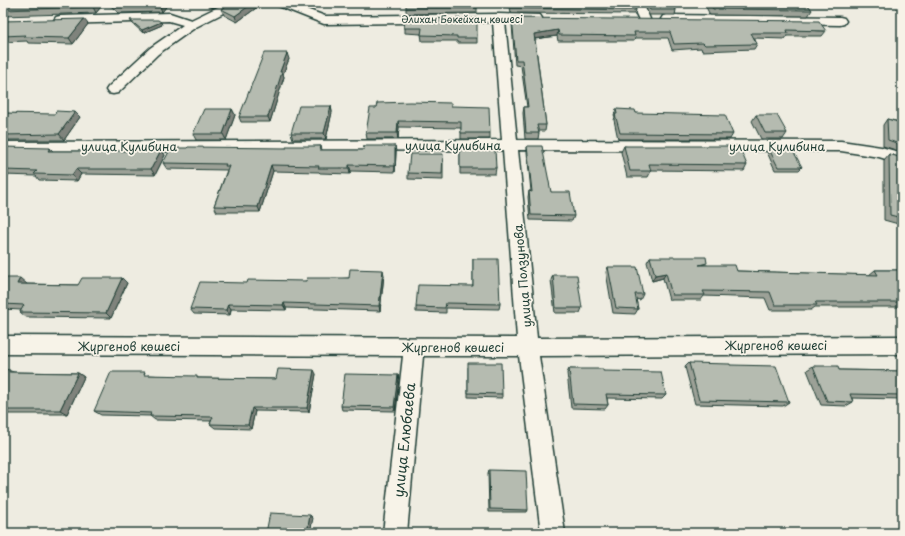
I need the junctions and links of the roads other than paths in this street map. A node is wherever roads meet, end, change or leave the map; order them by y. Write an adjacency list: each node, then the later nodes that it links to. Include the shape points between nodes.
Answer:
1 (235, 3): 10 (street)
2 (280, 3): 4 (street, Әлихан Бөкейхан көшесі, via 324,20)
3 (638, 3): 7 (street)
4 (499, 18): 5 (street, Әлихан Бөкейхан көшесі); 12 (street, улица Ползунова)
5 (545, 18)
6 (629, 19): 7 (street)
7 (644, 19): 9 (street)
8 (51, 20): 10 (street, via 170,17)
9 (840, 21)
10 (192, 24): 11 (street, via 154,51)
11 (112, 90)
12 (510, 145): 13 (street, улица Кулибина); 14 (street, улица Кулибина, via 841,146 881,152); 18 (street, улица Ползунова)
13 (3, 147)
14 (902, 159)
15 (3, 345): 17 (street, Жүргенов көшесі)
16 (902, 345): 18 (street, Жүргенов көшесі)
17 (414, 346): 18 (street, Жүргенов көшесі); 19 (street, улица Елюбаева)
18 (528, 347): 20 (street, улица Ползунова)
19 (395, 533)
20 (553, 533)

